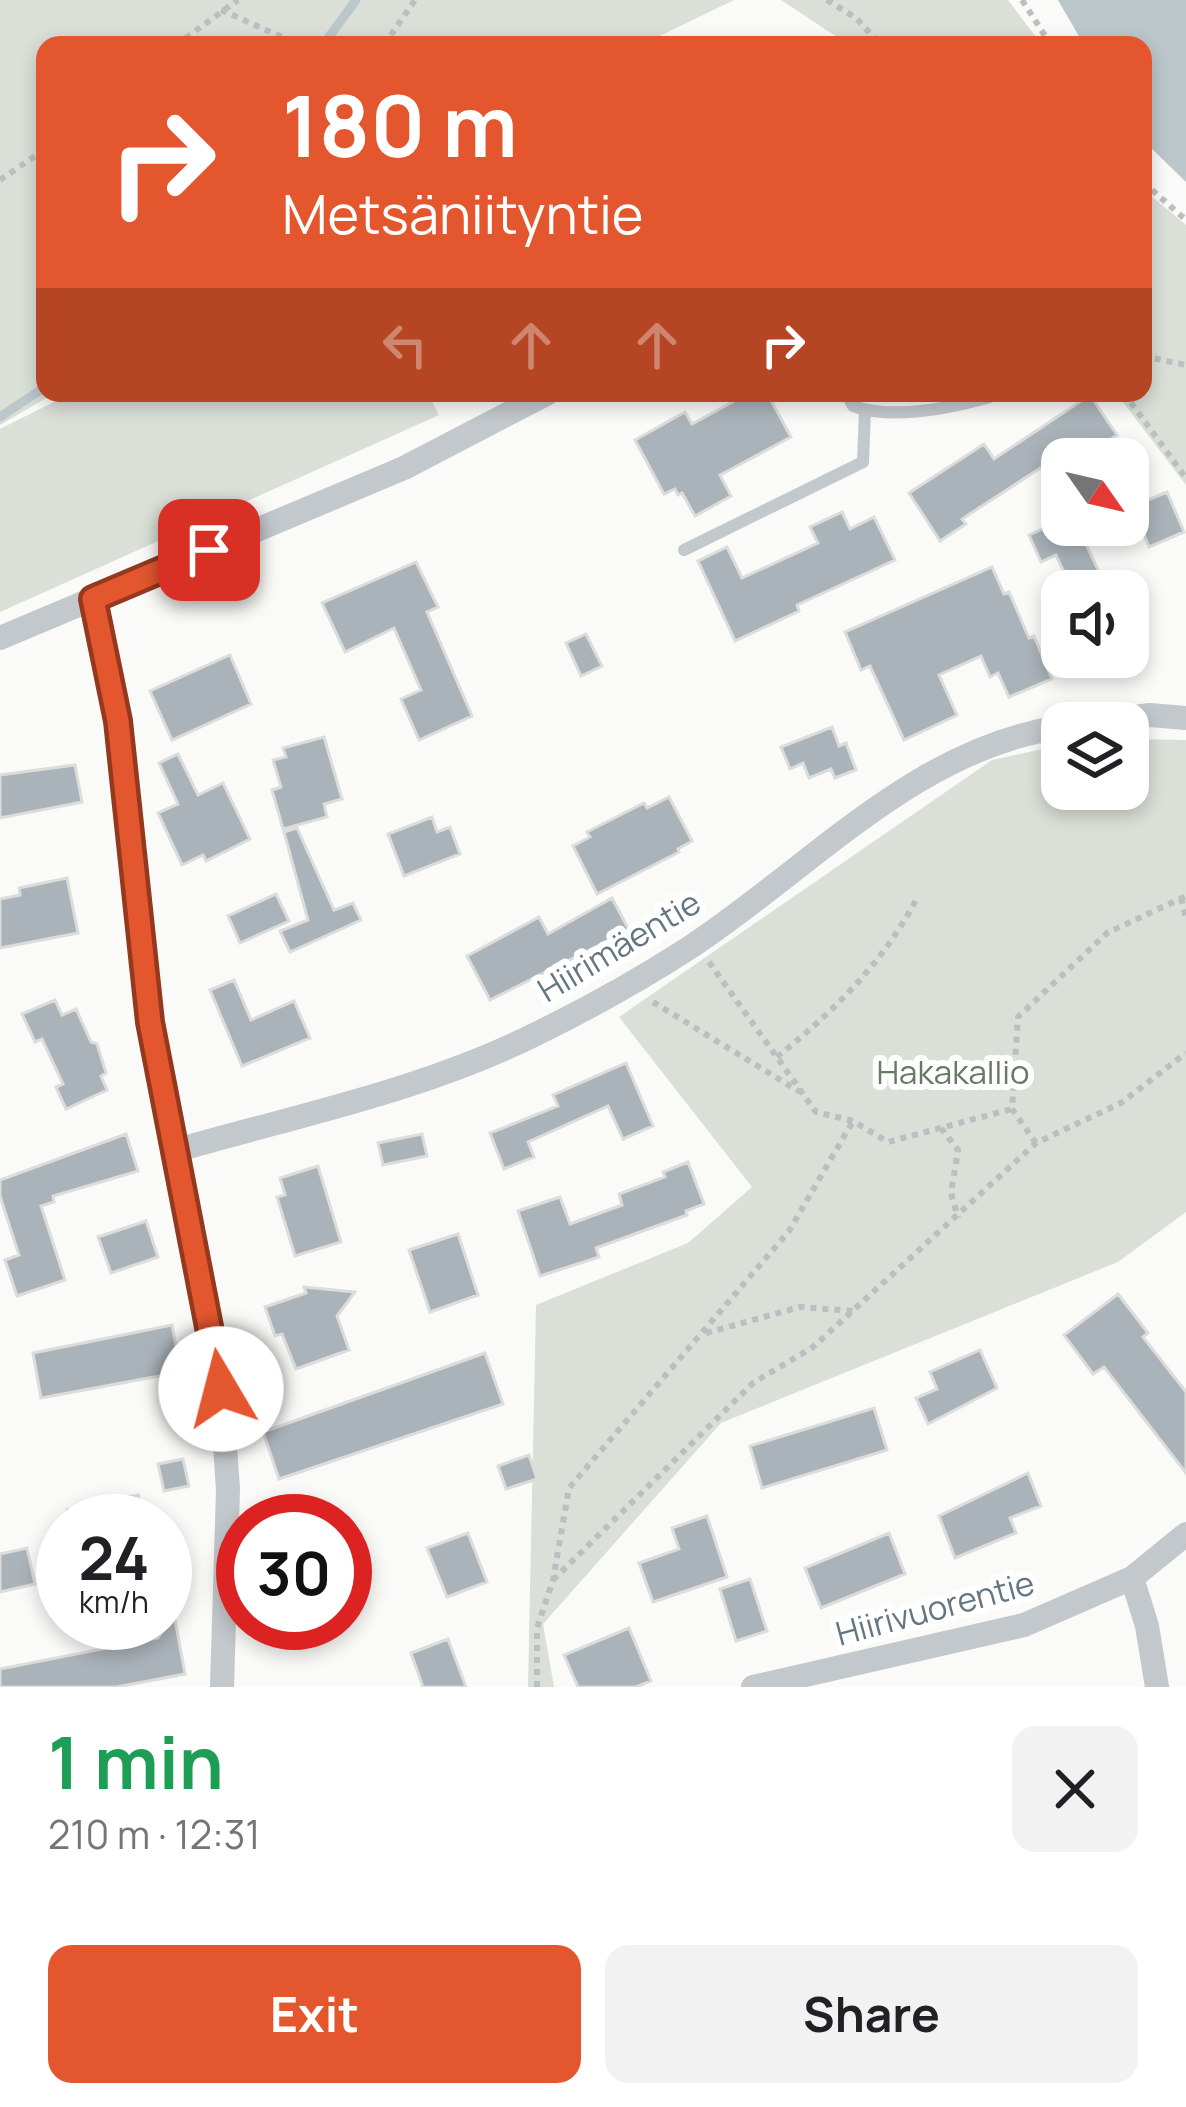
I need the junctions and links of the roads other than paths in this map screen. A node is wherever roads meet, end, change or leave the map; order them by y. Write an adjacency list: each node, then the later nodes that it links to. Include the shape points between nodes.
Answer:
1 (531, 402): 6 (street, via 404,468)
2 (851, 402): 4 (lane)
3 (968, 402): 4 (lane)
4 (865, 410): 5 (lane, via 863,462)
5 (684, 550)
6 (93, 599): 7 (street); 11 (street, via 118,721 150,1022)
7 (0, 638)
8 (1149, 715): 9 (street)
9 (1186, 718)
10 (1041, 733): 11 (street, Hiirimäentie, via 977,751 922,779 695,943 538,1034 446,1072)
11 (174, 1151): 14 (street, via 219,1361 228,1489)
12 (1186, 1534): 13 (street, Hiirivuorentie)
13 (1132, 1578): 15 (street, Hiirivuorentie, via 1024,1625); 16 (street)
14 (222, 1687)
15 (753, 1687)
16 (1156, 1687)

